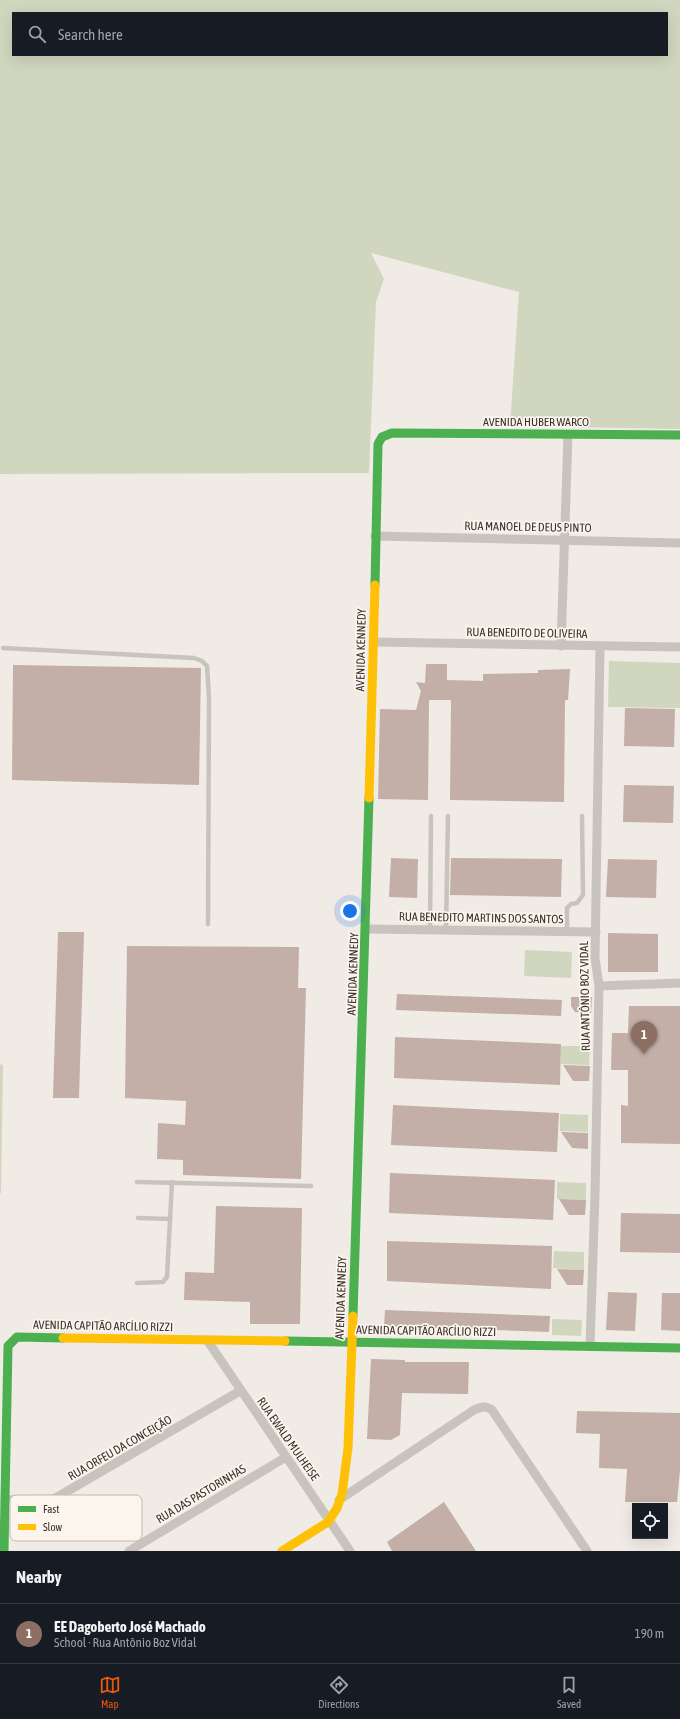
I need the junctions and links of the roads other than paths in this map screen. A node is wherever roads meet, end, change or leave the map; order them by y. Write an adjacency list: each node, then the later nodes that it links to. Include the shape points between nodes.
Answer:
1 (392, 433): 2 (street, AVENIDA HUBER WARCO); 4 (street, AVENIDA KENNEDY, via 382,437 378,444)
2 (568, 434): 3 (street, AVENIDA HUBER WARCO); 5 (street)
3 (680, 435)
4 (375, 536): 5 (street, RUA MANOEL DE DEUS PINTO); 7 (street, AVENIDA KENNEDY)
5 (564, 540): 6 (street, RUA MANOEL DE DEUS PINTO); 8 (street)
6 (680, 543)
7 (374, 642): 8 (street, RUA BENEDITO DE OLIVEIRA); 18 (street, AVENIDA KENNEDY)
8 (561, 646): 9 (street, RUA BENEDITO DE OLIVEIRA)
9 (600, 646): 10 (street, RUA BENEDITO DE OLIVEIRA); 20 (street, RUA ANTÔNIO BOZ VIDAL)
10 (680, 646)
11 (3, 648): 15 (lane, via 194,658 207,666)
12 (431, 816): 16 (lane)
13 (448, 816): 17 (lane)
14 (582, 816): 19 (lane, via 583,896 567,908)
15 (208, 924)
16 (430, 928): 17 (street, RUA BENEDITO MARTINS DOS SANTOS); 18 (street, RUA BENEDITO MARTINS DOS SANTOS)
17 (446, 928): 19 (street, RUA BENEDITO MARTINS DOS SANTOS)
18 (366, 929): 30 (street, AVENIDA KENNEDY)
19 (567, 931): 20 (street, RUA BENEDITO MARTINS DOS SANTOS)
20 (596, 932): 22 (street, RUA ANTÔNIO BOZ VIDAL, via 595,958)
21 (680, 983): 22 (street)
22 (599, 986): 31 (street, RUA ANTÔNIO BOZ VIDAL)
23 (138, 1182): 24 (lane)
24 (172, 1182): 25 (lane); 27 (lane)
25 (311, 1186)
26 (138, 1218): 27 (lane)
27 (170, 1219): 28 (lane, via 168,1273 165,1281)
28 (137, 1283)
29 (207, 1340): 30 (street, AVENIDA CAPITÃO ARCÍLIO RIZZI); 33 (street, RUA EWALD MULHEISE); 36 (street, AVENIDA CAPITÃO ARCÍLIO RIZZI, via 17,1337 8,1345)
30 (352, 1342): 31 (street, AVENIDA CAPITÃO ARCÍLIO RIZZI); 38 (street, AVENIDA KENNEDY, via 350,1405 344,1477)
31 (590, 1346): 32 (street, AVENIDA CAPITÃO ARCÍLIO RIZZI)
32 (680, 1348)
33 (240, 1391): 34 (street, RUA EWALD MULHEISE); 35 (street, RUA ORFEU DA CONCEIÇÃO)
34 (286, 1457): 39 (street, RUA EWALD MULHEISE); 41 (street, RUA DAS PASTORINHAS)
35 (60, 1495)
36 (5, 1500): 37 (street, RUA ORFEU DA CONCEIÇÃO); 40 (street)
37 (10, 1500)
38 (339, 1500): 39 (street, AVENIDA KENNEDY); 44 (street, via 474,1410 488,1407)
39 (331, 1520): 42 (street); 43 (street, RUA EWALD MULHEISE)
40 (4, 1551)
41 (129, 1551)
42 (282, 1551)
43 (350, 1551)
44 (587, 1551)

